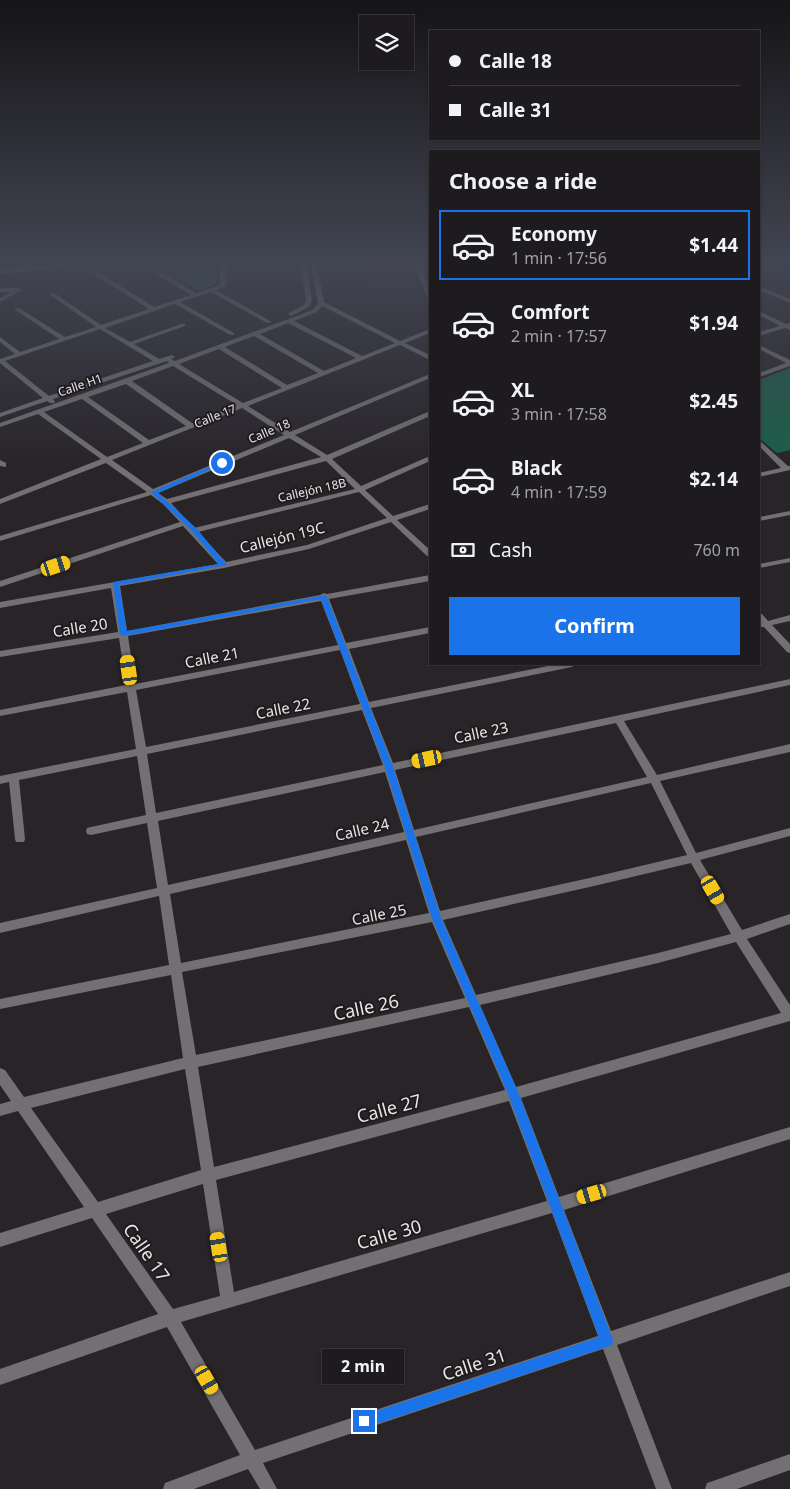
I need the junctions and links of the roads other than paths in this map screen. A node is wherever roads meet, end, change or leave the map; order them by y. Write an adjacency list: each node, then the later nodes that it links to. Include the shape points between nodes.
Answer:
1 (50, 330): 16 (street)
2 (89, 330): 16 (street)
3 (106, 330): 18 (street)
4 (167, 330): 18 (street)
5 (226, 330): 13 (street)
6 (243, 330): 13 (street, Calle H1)
7 (261, 330): 12 (street, Calle H1)
8 (307, 330): 22 (street)
9 (374, 330): 17 (street)
10 (772, 330): 14 (street)
11 (429, 331): 17 (street, Calle 17)
12 (254, 333): 19 (street, Calle H1); 28 (street)
13 (232, 334): 25 (street, Calle H1)
14 (760, 334)
15 (0, 339): 21 (street)
16 (63, 339): 21 (street)
17 (399, 343): 22 (street, Calle 17); 23 (street)
18 (129, 344): 26 (street)
19 (220, 346): 25 (street, Calle H1); 32 (street)
20 (760, 347): 27 (street)
21 (19, 354): 24 (street)
22 (360, 358): 28 (street, Calle 17)
23 (429, 358)
24 (1, 361): 34 (street)
25 (170, 361): 26 (street, Calle H1); 31 (street, Calle H1); 36 (street)
26 (158, 362): 34 (street, Calle H1)
27 (790, 363): 29 (street)
28 (323, 373): 32 (street, Calle 17)
29 (760, 375)
30 (429, 376): 42 (street, Calle 18)
31 (127, 381): 33 (street, Calle H1); 41 (street)
32 (287, 388): 36 (street, Calle 17)
33 (83, 396): 35 (street, Calle H1); 43 (street)
34 (48, 399): 35 (street); 39 (street, Calle H1)
35 (57, 405): 37 (street, Calle H1)
36 (242, 406): 41 (street, Calle 17); 42 (street)
37 (38, 411): 40 (street, Calle H1); 47 (street)
38 (429, 413): 45 (street)
39 (0, 415)
40 (0, 425)
41 (191, 426): 43 (street, Calle 17)
42 (290, 434): 45 (street); 51 (street, Calle 18)
43 (148, 443): 47 (street, Calle 17)
44 (760, 443): 48 (street)
45 (327, 458): 50 (street); 53 (street)
46 (429, 458): 50 (street, Callejón 18B)
47 (107, 460): 51 (street); 52 (street, Calle 17)
48 (788, 468): 49 (street)
49 (760, 474)
50 (359, 490): 56 (street); 59 (street, Callejón 18B)
51 (154, 492): 53 (street); 60 (street, Calle 18)
52 (0, 502)
53 (166, 502): 58 (street)
54 (429, 506): 56 (street, Callejón 19C)
55 (790, 513): 57 (street)
56 (392, 519): 61 (street); 63 (street, Callejón 19C, via 309,547)
57 (760, 519)
58 (186, 522): 59 (street); 66 (street)
59 (194, 530): 63 (street)
60 (0, 539)
61 (429, 553)
62 (790, 560): 64 (street)
63 (224, 565): 67 (street, Callejón 19C)
64 (760, 566)
65 (429, 578): 68 (street, Calle 20)
66 (0, 584)
67 (115, 584): 69 (street, Callejón 19C); 73 (street)
68 (324, 596): 73 (street, Calle 20); 74 (street)
69 (0, 604)
70 (790, 618): 71 (street)
71 (762, 625): 75 (street)
72 (429, 630): 74 (street, Calle 21)
73 (124, 634): 76 (street, Calle 20); 79 (street)
74 (343, 646): 79 (street, Calle 21); 80 (street)
75 (790, 650)
76 (0, 654)
77 (567, 665): 80 (street, Calle 22)
78 (790, 682): 82 (street, Calle 23)
79 (132, 687): 81 (street, Calle 21); 84 (street)
80 (366, 706): 84 (street, Calle 22); 85 (street)
81 (0, 713)
82 (618, 718): 85 (street, Calle 23); 87 (street)
83 (790, 748): 87 (street, Calle 24)
84 (142, 752): 86 (street, Calle 22); 89 (street)
85 (389, 767): 89 (street, Calle 23); 92 (street)
86 (14, 777): 88 (street, Calle 22); 93 (street)
87 (654, 779): 92 (street, Calle 24); 94 (street)
88 (0, 780)
89 (154, 819): 90 (street, Calle 23); 95 (street)
90 (91, 831)
91 (790, 832): 94 (street, Calle 25)
92 (410, 833): 95 (street, Calle 24); 96 (street)
93 (20, 839)
94 (694, 859): 96 (street, Calle 25); 99 (street)
95 (164, 891): 98 (street, Calle 24); 100 (street)
96 (436, 918): 100 (street, Calle 25); 101 (street)
97 (790, 919): 99 (street, Calle 26)
98 (0, 928)
99 (740, 938): 101 (street, Calle 26); 103 (street)
100 (175, 968): 102 (street, Calle 25); 104 (street)
101 (472, 1003): 104 (street, Calle 26); 106 (street)
102 (0, 1004)
103 (790, 1016): 106 (street, Calle 27)
104 (190, 1062): 107 (street, Calle 26); 110 (street)
105 (0, 1074): 107 (street, Calle 17)
106 (514, 1094): 110 (street, Calle 27); 111 (street)
107 (21, 1104): 108 (street, Calle 26); 112 (street, Calle 17)
108 (0, 1110)
109 (790, 1133): 111 (street, Calle 30)
110 (208, 1176): 112 (street, Calle 27); 115 (street)
111 (556, 1205): 115 (street, Calle 30); 117 (street)
112 (95, 1210): 113 (street, Calle 27); 116 (street, Calle 17)
113 (0, 1240)
114 (790, 1279): 117 (street, Calle 31)
115 (228, 1301): 116 (street, Calle 30)
116 (170, 1318): 118 (street, Calle 30); 119 (street, Calle 17)
117 (607, 1340): 119 (street, Calle 31); 123 (street)
118 (0, 1377)
119 (252, 1459): 121 (street, Calle 31); 122 (street, Calle 17)
120 (790, 1462): 124 (street)
121 (171, 1489)
122 (269, 1489)
123 (664, 1489)
124 (713, 1489)

